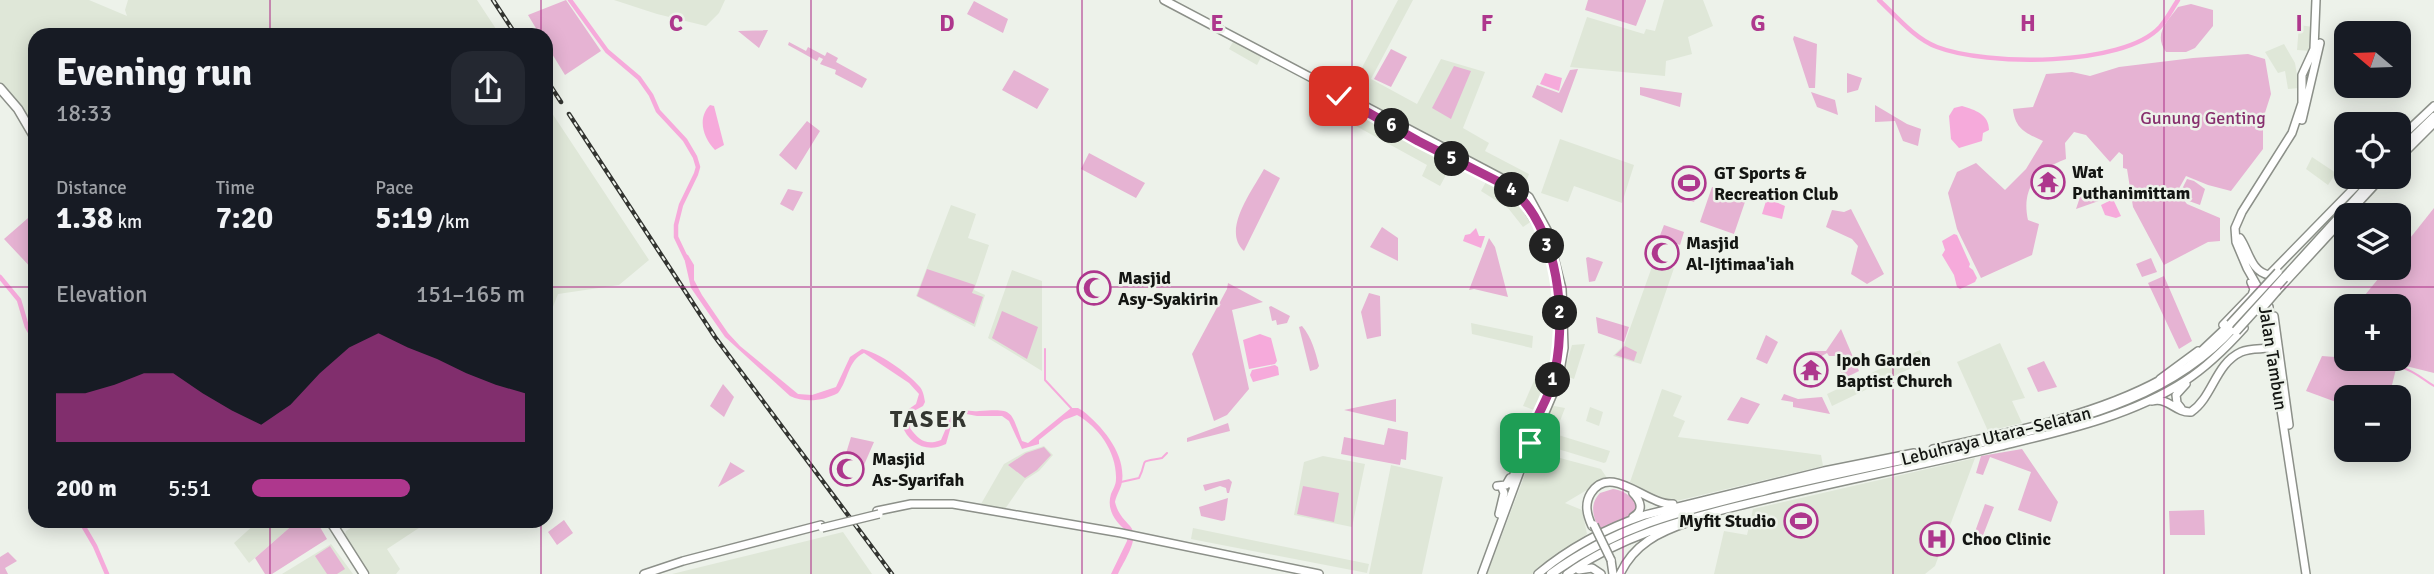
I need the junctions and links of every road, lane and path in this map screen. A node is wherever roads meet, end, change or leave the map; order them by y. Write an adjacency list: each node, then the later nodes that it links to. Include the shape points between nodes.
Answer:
1 (1162, 0): 14 (main road); 16 (main road)
2 (2318, 0): 3 (main road, Jalan Tambun); 4 (main road, Jalan Tambun, via 2314,49)
3 (2317, 61): 4 (main road, via 2309,74); 7 (main road, Jalan Tambun)
4 (2306, 64): 6 (main road, Jalan Tambun)
5 (0, 85): 10 (highway); 12 (highway)
6 (2301, 86): 7 (main road, via 2306,78); 28 (main road, Jalan Tambun, via 2295,127 2236,224 2236,242)
7 (2311, 88): 27 (main road, Jalan Tambun, via 2293,139 2242,219)
8 (2434, 106): 13 (main road)
9 (2434, 114): 15 (highway)
10 (28, 120)
11 (2434, 123): 17 (main road)
12 (28, 126)
13 (2411, 128)
14 (1400, 131): 16 (main road); 18 (main road)
15 (2411, 136)
16 (1425, 139): 19 (main road)
17 (2411, 146)
18 (1455, 160): 19 (main road); 20 (main road)
19 (1478, 166): 25 (main road)
20 (1507, 186): 25 (main road); 26 (main road)
21 (2353, 189): 27 (main road, via 2269,275 2257,270)
22 (2354, 189): 29 (main road)
23 (2362, 189): 29 (highway, Lebuhraya Utara–Selatan)
24 (2371, 189): 36 (main road, bridge)
25 (1529, 199): 26 (main road); 31 (main road, via 1545,222 1562,289)
26 (1542, 228): 37 (main road, via 1559,299)
27 (2240, 238): 32 (main road, Jalan Tambun, via 2272,301)
28 (2247, 268): 32 (main road, Jalan Tambun, via 2268,304); 40 (main road, via 2252,295 2202,347)
29 (2281, 275): 30 (highway, Lebuhraya Utara–Selatan, bridge)
30 (2233, 327): 40 (main road); 46 (highway, Lebuhraya Utara–Selatan, via 2208,359 2153,392 2075,422)
31 (1563, 331): 37 (main road); 41 (main road)
32 (2275, 333): 34 (main road, via 2276,344); 35 (main road, Jalan Tambun); 36 (main road, via 2264,344 2240,349 2222,364 2192,407 2180,407 2176,398 2180,389)
33 (2261, 348): 34 (main road); 39 (main road); 42 (main road, via 2232,358 2190,412 2160,400)
34 (2271, 348): 38 (main road, Jalan Tambun)
35 (2280, 355): 38 (main road, via 2275,352); 43 (main road, Jalan Tambun)
36 (2216, 358): 42 (main road, via 2168,390)
37 (1558, 359): 41 (main road); 44 (main road)
38 (2273, 361): 39 (main road, Jalan Tambun)
39 (2277, 378): 45 (main road, Jalan Tambun)
40 (2156, 382): 46 (main road)
41 (1555, 390): 44 (main road)
42 (2119, 412): 46 (main road, via 2065,430)
43 (2287, 414): 45 (main road); 49 (main road, Jalan Tambun)
44 (1539, 421): 47 (main road); 47 (main road); 50 (main road)
45 (2286, 434): 49 (main road); 75 (main road, Jalan Tambun)
46 (1992, 441): 48 (highway, Lebuhraya Utara–Selatan)
47 (1532, 446): 51 (main road); 54 (main road)
48 (1972, 446): 55 (main road, via 1824,471); 56 (main road); 69 (highway, Lebuhraya Utara–Selatan, via 1668,515 1605,540); 70 (highway, Lebuhraya Utara–Selatan, via 1665,519 1613,541)
49 (2292, 450): 75 (main road, Jalan Tambun)
50 (1519, 459): 54 (main road); 54 (main road, via 1508,482 1497,485)
51 (1520, 471): 54 (main road); 62 (main road)
52 (1608, 472): 53 (main road)
53 (1626, 485): 55 (main road, via 1665,505); 58 (main road, via 1609,482 1593,490 1587,504)
54 (1507, 487): 62 (main road)
55 (1707, 500): 57 (main road)
56 (1736, 506): 71 (main road, via 1636,535); 74 (main road, via 1659,532 1635,551)
57 (1623, 523): 58 (main road, via 1638,514 1640,503 1628,491 1610,485 1590,500); 68 (main road, via 1574,548)
58 (1593, 525): 73 (main road, bridge)
59 (821, 527): 61 (main road, bridge, via 911,504 940,503); 64 (main road); 65 (main road)
60 (332, 528): 63 (highway)
61 (1138, 539): 66 (main road); 67 (main road)
62 (1482, 573)
63 (362, 574)
64 (645, 574)
65 (654, 574)
66 (1300, 574)
67 (1320, 574)
68 (1538, 574)
69 (1551, 574)
70 (1557, 574)
71 (1569, 574): 72 (main road, via 1589,568)
72 (1601, 574)
73 (1611, 574)
74 (1620, 574)
75 (2308, 574)

